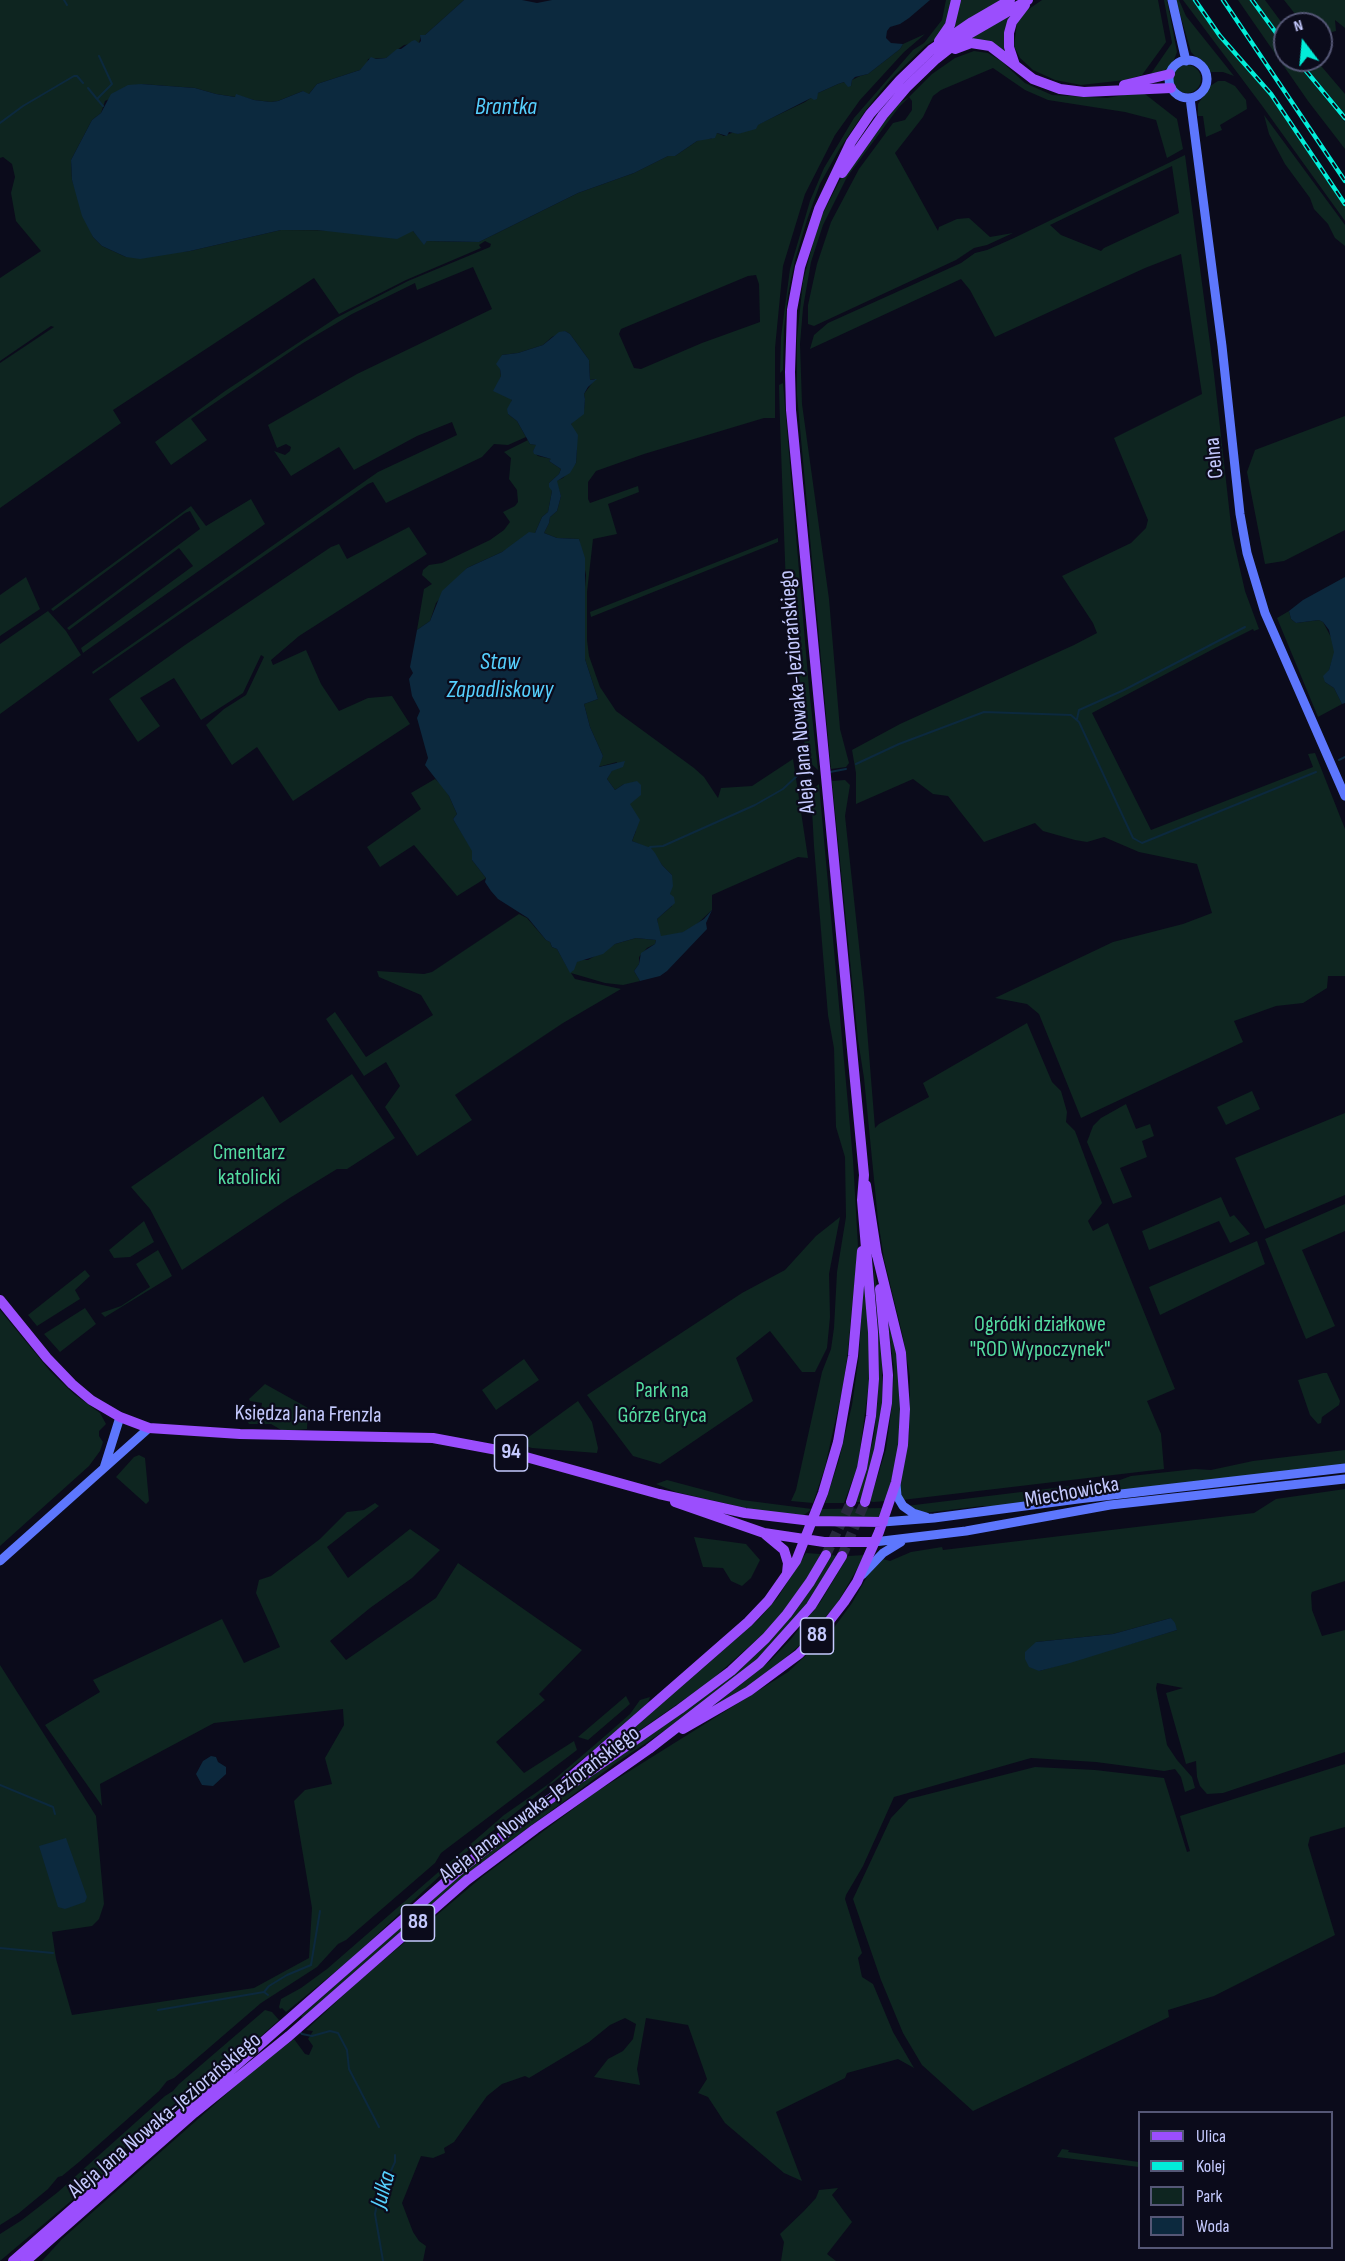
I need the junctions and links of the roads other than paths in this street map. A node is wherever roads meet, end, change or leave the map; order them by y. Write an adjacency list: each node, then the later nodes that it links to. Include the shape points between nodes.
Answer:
1 (956, 0): 5 (main road, via 950,25)
2 (1010, 0): 5 (main road, Aleja Jana Nowaka-Jeziorańskiego, via 972,22)
3 (1029, 0): 5 (main road, Aleja Jana Nowaka-Jeziorańskiego); 7 (main road, via 1017,14 1009,33)
4 (1172, 0): 6 (street)
5 (934, 55): 7 (main road, via 980,43 999,51); 13 (main road, Aleja Jana Nowaka-Jeziorańskiego, via 883,115 819,209 795,287 790,333 791,410)
6 (1186, 61): 8 (street, via 1174,66); 11 (street, via 1199,64 1206,76 1203,90)
7 (1015, 65): 10 (main road, via 1034,79 1060,89)
8 (1170, 74): 9 (street); 10 (main road)
9 (1171, 88): 10 (main road); 11 (street, via 1177,95)
10 (1110, 90)
11 (1190, 98): 12 (street, Celna, via 1247,553 1265,613)
12 (1345, 796)
13 (864, 1175): 14 (main road, Aleja Jana Nowaka-Jeziorańskiego); 15 (main road, Aleja Jana Nowaka-Jeziorańskiego)
14 (864, 1218): 24 (main road, Aleja Jana Nowaka-Jeziorańskiego, via 874,1379 869,1435); 27 (main road, via 848,1390 838,1442)
15 (876, 1251): 22 (main road, via 904,1381 903,1445); 25 (main road, Aleja Jana Nowaka-Jeziorańskiego, via 888,1375 884,1425)
16 (0, 1300): 17 (main road, Księdza Jana Frenzla / 94, via 62,1375 91,1400)
17 (120, 1417): 18 (main road, Księdza Jana Frenzla / 94); 20 (street)
18 (149, 1428): 20 (street); 23 (main road, Księdza Jana Frenzla / 94, via 433,1438 508,1452)
19 (1345, 1468): 26 (street, Miechowicka / 94)
20 (103, 1470): 35 (street)
21 (1345, 1479): 30 (street, Miechowicka / 94, via 1110,1505)
22 (896, 1482): 26 (street, via 903,1506); 28 (main road)
23 (659, 1494): 27 (main road, Księdza Jana Frenzla / 94, via 745,1513); 29 (main road, Księdza Jana Frenzla / 94, via 682,1506)
24 (850, 1502)
25 (865, 1502)
26 (934, 1518): 28 (street, Miechowicka / 94)
27 (812, 1521): 28 (main road, Księdza Jana Frenzla / 94); 31 (main road, 88)
28 (882, 1522): 32 (main road, 88)
29 (764, 1533): 31 (main road, Księdza Jana Frenzla / 94); 36 (main road, via 780,1544 786,1554)
30 (926, 1536): 32 (street, Miechowicka / 94); 37 (street, via 890,1548)
31 (806, 1540): 32 (main road, Miechowicka / 94); 36 (main road, 88)
32 (874, 1542): 37 (main road, 88)
33 (826, 1555): 39 (main road, Aleja Jana Nowaka-Jeziorańskiego, via 787,1614 737,1666)
34 (842, 1556): 38 (main road, Aleja Jana Nowaka-Jeziorańskiego, via 811,1606 760,1663)
35 (0, 1561)
36 (785, 1578): 39 (main road, 88, via 748,1622)
37 (857, 1582): 38 (main road, 88, via 823,1629 778,1671)
38 (649, 1749): 40 (main road, Aleja Jana Nowaka-Jeziorańskiego / 88, via 468,1880 289,2036)
39 (540, 1806): 40 (main road, Aleja Jana Nowaka-Jeziorańskiego / 88, via 457,1872)
40 (54, 2230): 41 (main road); 42 (main road, Aleja Jana Nowaka-Jeziorańskiego / 88); 43 (main road, Aleja Jana Nowaka-Jeziorańskiego / 88); 44 (main road)
41 (8, 2261)
42 (13, 2261)
43 (26, 2261)
44 (35, 2261)

